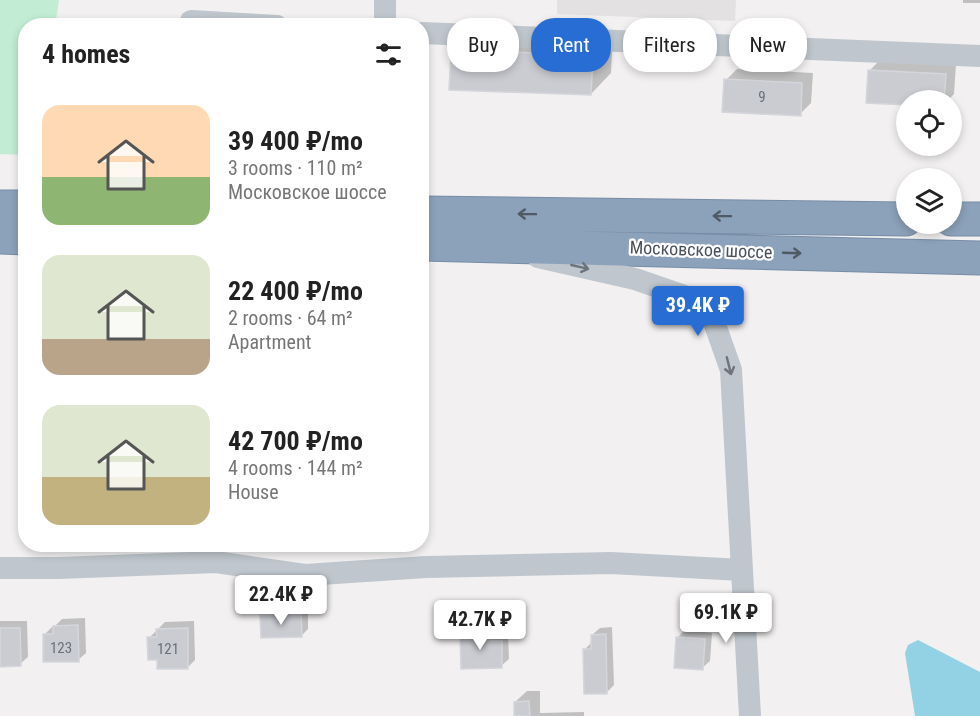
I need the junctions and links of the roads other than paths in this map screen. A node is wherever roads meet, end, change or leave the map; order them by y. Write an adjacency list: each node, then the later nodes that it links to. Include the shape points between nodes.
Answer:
1 (385, 0): 2 (street)
2 (385, 18)
3 (429, 33): 4 (street)
4 (980, 56)
5 (0, 207): 6 (highway)
6 (18, 207)
7 (429, 213): 8 (highway, Московское шоссе, one-way to 7)
8 (896, 219)
9 (962, 219): 10 (highway)
10 (980, 219)
11 (0, 237): 12 (highway)
12 (18, 238)
13 (429, 244): 14 (highway, Московское шоссе)
14 (482, 245): 15 (highway, Московское шоссе, one-way to 15); 17 (street, one-way to 17, via 635,279 693,299 713,319 731,370)
15 (980, 258)
16 (0, 568): 17 (street, via 216,562 305,575 426,567 611,563)
17 (742, 570): 18 (street)
18 (750, 716)

